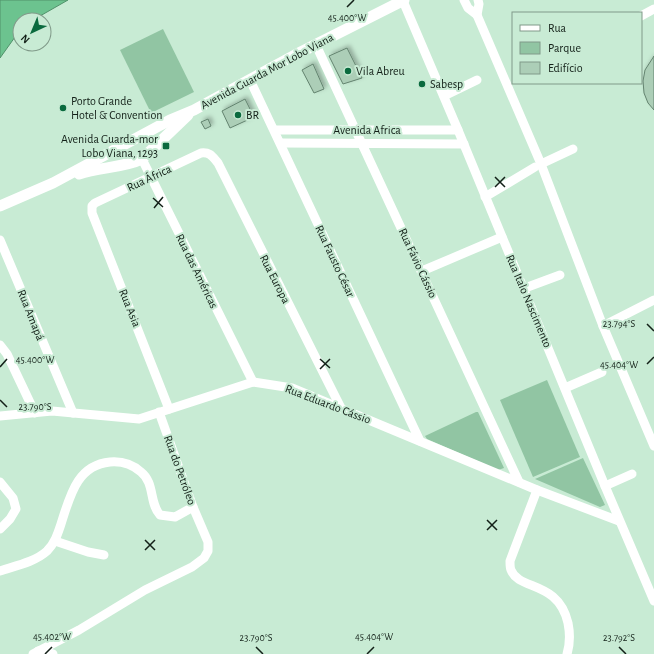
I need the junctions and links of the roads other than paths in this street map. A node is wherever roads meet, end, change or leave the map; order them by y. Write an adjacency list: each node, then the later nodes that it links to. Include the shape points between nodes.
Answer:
1 (403, 0): 7 (main road, Avenida Guarda Mor Lobo Viana); 12 (street, Rua Italo Nascimento)
2 (464, 0): 5 (street, via 468,8)
3 (478, 0): 5 (street)
4 (654, 9): 6 (street)
5 (477, 15): 10 (street)
6 (642, 15)
7 (316, 45): 8 (main road, Avenida Guarda Mor Lobo Viana); 15 (street, Rua Fávio Cássio)
8 (250, 80): 13 (main road, Avenida Guarda Mor Lobo Viana); 14 (street, Rua Fausto César)
9 (477, 80): 12 (street)
10 (512, 83)
11 (513, 85): 25 (street)
12 (444, 96): 16 (street, Rua Italo Nascimento)
13 (194, 110): 17 (main road, Avenida Guarda Mor Lobo Viana); 24 (main road, Avenida Guarda Mor Lobo Viana)
14 (275, 130): 15 (street, Avenida Africa); 19 (street, Rua Fausto César)
15 (356, 130): 16 (street, Avenida Africa); 18 (street, Rua Fávio Cássio)
16 (458, 130): 21 (street, Rua Italo Nascimento)
17 (136, 138): 20 (main road, Avenida Guarda Mor Lobo Viana); 24 (main road, via 144,146)
18 (361, 142): 19 (street, Avenida Africa); 21 (street, Avenida Africa); 33 (street, Rua Fávio Cássio)
19 (281, 143): 48 (street, Rua Fausto César)
20 (126, 144): 24 (main road, via 128,154); 27 (main road, Avenida Guarda Mor Lobo Viana)
21 (464, 144): 28 (street, Rua Italo Nascimento)
22 (573, 149): 25 (street)
23 (207, 152): 26 (street, Rua África); 42 (street, Rua Europa, via 218,163)
24 (141, 159): 26 (street, Rua das Américas); 27 (main road, Avenida Guarda Mor Lobo Viana, via 95,169)
25 (538, 166): 28 (street); 37 (street)
26 (152, 176): 30 (street, Rua África); 40 (street, Rua das Américas)
27 (53, 183): 29 (main road, Avenida Guarda Mor Lobo Viana)
28 (485, 197): 31 (street, Rua Italo Nascimento)
29 (0, 206)
30 (92, 206): 43 (street, Rua Asia, via 92,213)
31 (502, 237): 33 (street); 35 (street, Rua Italo Nascimento)
32 (0, 240): 46 (street, Rua Amapá)
33 (422, 271): 52 (street, Rua Fávio Cássio, via 480,403)
34 (560, 275): 35 (street)
35 (525, 288): 41 (street, Rua Italo Nascimento)
36 (654, 300): 37 (street)
37 (603, 326): 49 (street)
38 (0, 345): 45 (street, via 7,354)
39 (602, 372): 41 (street)
40 (253, 382): 42 (street, Rua Eduardo Cássio, via 292,388); 43 (street, Rua Eduardo Cássio)
41 (565, 388): 53 (street, Rua Italo Nascimento)
42 (341, 408): 48 (street, Rua Eduardo Cássio)
43 (169, 409): 44 (street, Rua Eduardo Cássio)
44 (159, 412): 46 (street, Rua Eduardo Cássio, via 139,419); 55 (street, Rua do Petróleo)
45 (34, 413): 46 (street, Rua Eduardo Cássio); 47 (street, Rua Eduardo Cássio)
46 (73, 413)
47 (0, 416)
48 (420, 441): 52 (street, Rua Eduardo Cássio)
49 (654, 446)
50 (632, 474): 53 (street)
51 (0, 482): 57 (street, via 13,498 16,509)
52 (519, 482): 54 (street, Rua Eduardo Cássio)
53 (604, 486): 56 (street, Rua Italo Nascimento)
54 (537, 490): 56 (street, Rua Eduardo Cássio); 65 (street, via 510,561 511,571 519,579 549,592 558,600 565,612 569,629)
55 (193, 507): 58 (street, via 175,517 160,515 153,505 147,478 141,471 128,463 101,463 81,475); 63 (street, Rua do Petróleo, via 208,542 208,551 204,558 79,630)
56 (620, 521): 61 (street, Rua Italo Nascimento)
57 (0, 529)
58 (55, 541): 59 (street, via 82,551); 60 (street, via 39,556)
59 (104, 555)
60 (0, 571)
61 (650, 580): 62 (street, Rua Italo Nascimento)
62 (654, 601)
63 (35, 652): 64 (street)
64 (53, 654)
65 (567, 654)

